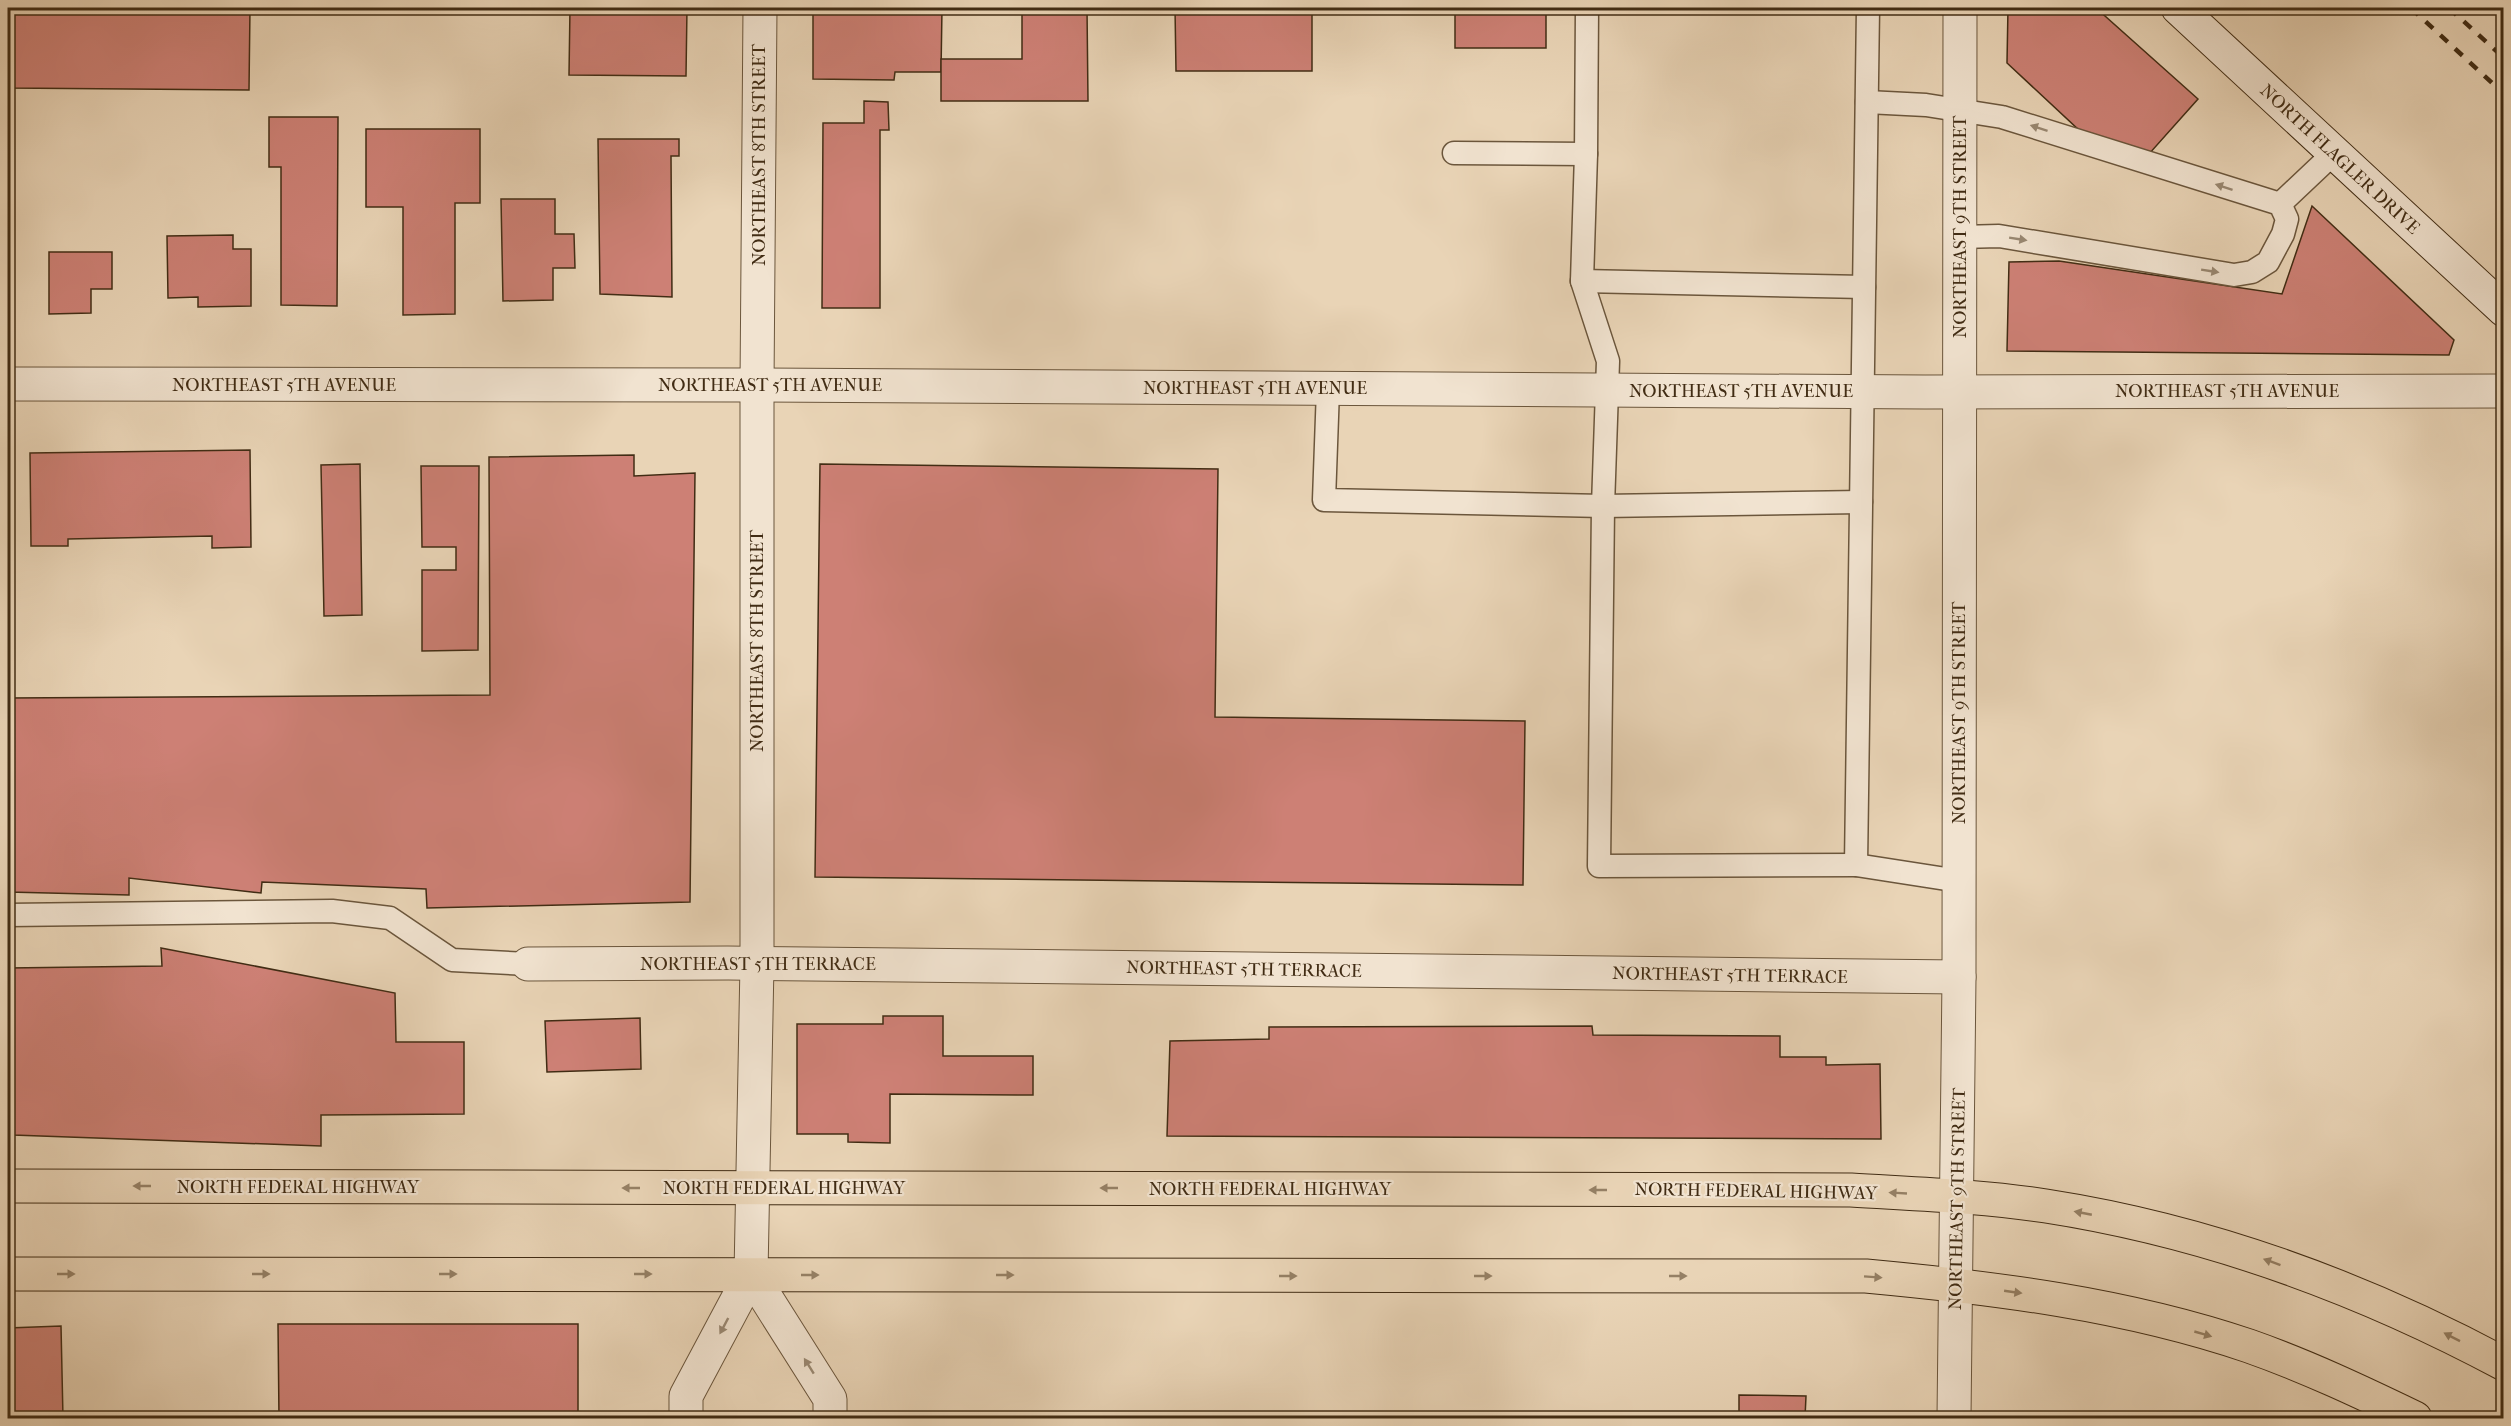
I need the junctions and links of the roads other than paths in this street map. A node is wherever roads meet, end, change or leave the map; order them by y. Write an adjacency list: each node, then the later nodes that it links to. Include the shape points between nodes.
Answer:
1 (760, 8): 17 (street, NORTHEAST 8TH STREET)
2 (1587, 8): 10 (lane)
3 (1868, 8): 6 (lane)
4 (1960, 8): 7 (street, NORTHEAST 9TH STREET)
5 (2178, 8): 9 (street, NORTH FLAGLER DRIVE)
6 (1866, 102): 7 (lane); 14 (lane)
7 (1961, 110): 11 (lane, one-way to 7, via 2002,117); 12 (street, NORTHEAST 9TH STREET)
8 (1454, 153): 10 (lane)
9 (2334, 153): 11 (lane); 15 (street, NORTH FLAGLER DRIVE)
10 (1586, 154): 13 (lane)
11 (2280, 204): 12 (lane, one-way to 11, via 1999,236 2234,274 2252,272 2268,262 2287,219)
12 (1960, 237): 22 (street, NORTHEAST 9TH STREET)
13 (1582, 281): 14 (lane); 19 (lane, via 1608,362)
14 (1864, 287): 20 (lane)
15 (2504, 310)
16 (8, 384): 17 (street, NORTHEAST 5TH AVENUE)
17 (757, 385): 18 (street, NORTHEAST 5TH AVENUE); 30 (street, NORTHEAST 8TH STREET)
18 (1328, 388): 19 (street, NORTHEAST 5TH AVENUE); 24 (lane, via 1324,500)
19 (1607, 390): 20 (street, NORTHEAST 5TH AVENUE); 24 (lane)
20 (1863, 391): 22 (street, NORTHEAST 5TH AVENUE); 23 (lane)
21 (2504, 391): 22 (street, NORTHEAST 5TH AVENUE)
22 (1959, 392): 26 (street, NORTHEAST 9TH STREET)
23 (1861, 502): 24 (lane); 25 (lane)
24 (1603, 506): 25 (lane, via 1599,866)
25 (1856, 865): 26 (lane)
26 (1959, 881): 31 (street, NORTHEAST 9TH STREET)
27 (17, 915): 28 (lane); 29 (lane, via 332,911 390,918 452,960)
28 (8, 928)
29 (528, 964): 30 (street, NORTHEAST 5TH TERRACE)
30 (757, 964): 31 (street, NORTHEAST 5TH TERRACE); 33 (street, NORTHEAST 8TH STREET)
31 (1959, 977): 34 (street, NORTHEAST 9TH STREET)
32 (8, 1186): 33 (main road, NORTH FEDERAL HIGHWAY, one-way to 32)
33 (752, 1188): 34 (main road, NORTH FEDERAL HIGHWAY, one-way to 33, via 1851,1190); 36 (street, NORTHEAST 8TH STREET)
34 (1956, 1196): 37 (street, NORTHEAST 9TH STREET); 38 (main road, NORTH FEDERAL HIGHWAY, one-way to 34, via 2419,1320 2255,1256 2118,1220 2045,1206)
35 (8, 1274): 36 (main road, one-way to 36)
36 (751, 1274): 37 (main road, one-way to 37, via 1866,1276); 39 (street, NORTHEAST 8TH STREET, one-way to 39, via 686,1396); 40 (street, one-way to 36, via 830,1399)
37 (1955, 1284): 41 (street, NORTHEAST 9TH STREET); 42 (main road, one-way to 42, via 2060,1298 2248,1346 2338,1381)
38 (2504, 1364)
39 (686, 1419)
40 (830, 1419)
41 (1954, 1419)
42 (2415, 1419)

